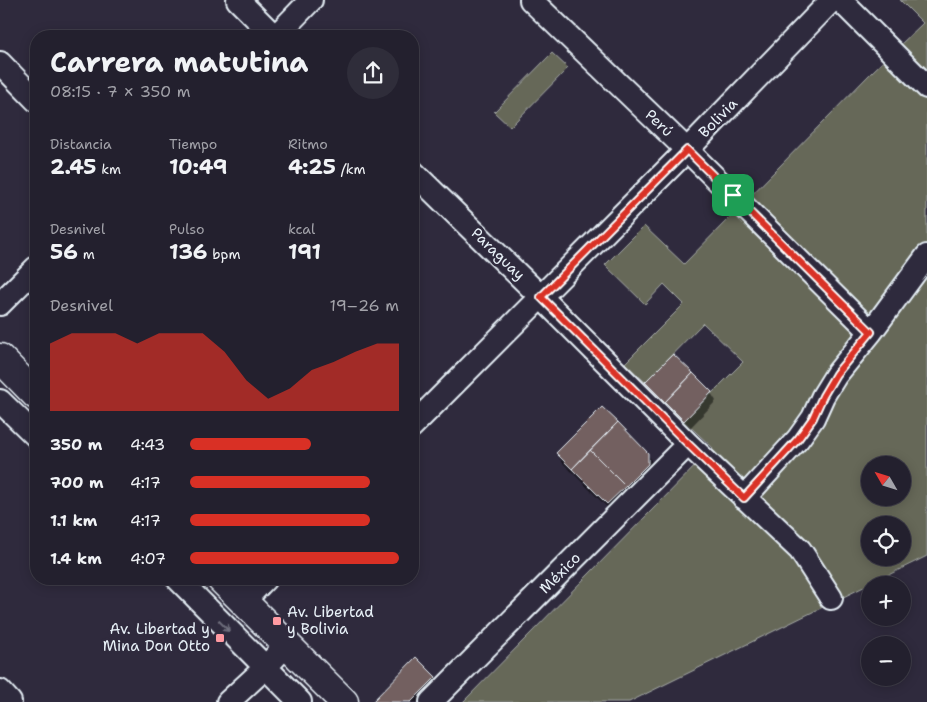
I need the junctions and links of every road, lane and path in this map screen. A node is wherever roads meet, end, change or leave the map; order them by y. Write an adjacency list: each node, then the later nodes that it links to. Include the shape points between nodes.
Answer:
1 (238, 0): 6 (street)
2 (311, 0): 7 (street)
3 (532, 0): 11 (street, Perú)
4 (832, 0): 11 (street, Bolivia)
5 (840, 0): 9 (street)
6 (269, 30)
7 (281, 30)
8 (0, 63): 10 (street)
9 (927, 88)
10 (30, 94)
11 (687, 150): 15 (street, Bolivia); 17 (street, Perú)
12 (419, 178): 15 (street, Paraguay)
13 (927, 256): 17 (street)
14 (30, 274): 16 (street)
15 (541, 297): 21 (street, Bolivia); 23 (street, Paraguay)
16 (0, 304)
17 (871, 332): 24 (street, via 836,374 798,439)
18 (0, 358): 19 (street)
19 (30, 388)
20 (0, 401): 22 (street)
21 (419, 419)
22 (30, 430)
23 (688, 444): 24 (street, Paraguay); 37 (street, México)
24 (744, 498): 28 (street, Paraguay, via 800,550)
25 (184, 585): 31 (street, one-way to 31)
26 (227, 585): 29 (street)
27 (259, 585): 29 (street)
28 (831, 598)
29 (244, 601): 30 (street)
30 (286, 645): 31 (street); 36 (street)
31 (266, 668): 34 (street); 35 (street)
32 (0, 691): 33 (street)
33 (10, 702)
34 (228, 702)
35 (300, 702)
36 (344, 702)
37 (431, 702)

